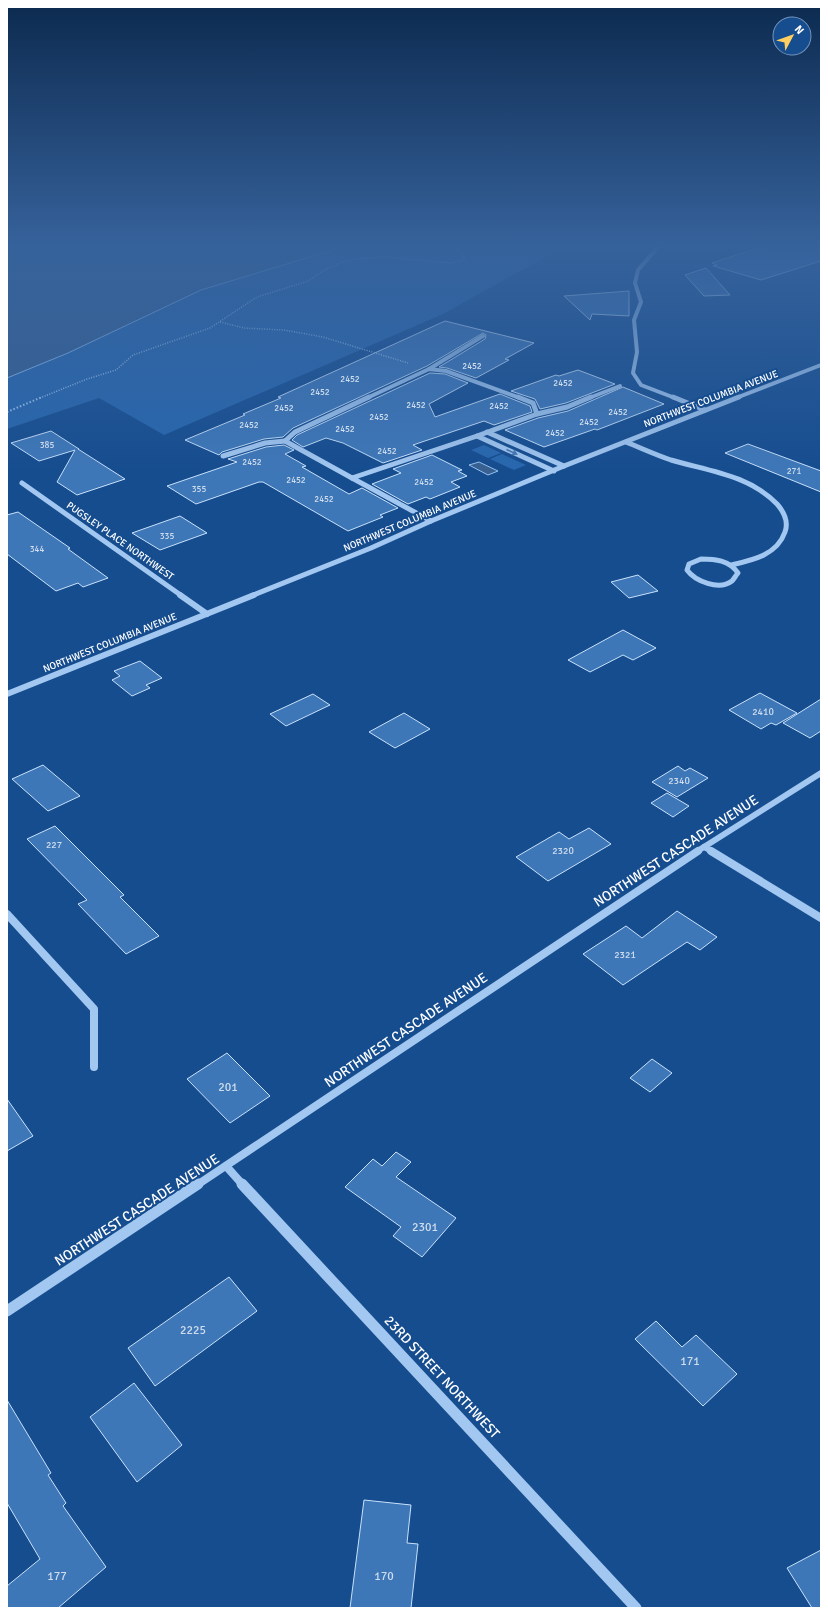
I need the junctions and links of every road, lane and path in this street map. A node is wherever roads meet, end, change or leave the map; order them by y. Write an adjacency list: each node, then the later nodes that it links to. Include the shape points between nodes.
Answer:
1 (634, 320): 7 (street, via 638,352 632,373 641,385)
2 (220, 322): 5 (path, via 244,328 284,330 323,337); 8 (path, via 210,328 133,355 116,370 87,379)
3 (483, 336): 5 (street)
4 (821, 365): 7 (street, NORTHWEST COLUMBIA AVENUE)
5 (429, 369): 9 (street, via 446,371 533,403); 12 (street, via 295,432)
6 (620, 386): 9 (street, via 567,407)
7 (705, 410): 13 (street, NORTHWEST COLUMBIA AVENUE)
8 (7, 412)
9 (537, 414): 10 (street)
10 (487, 432): 11 (street); 15 (street)
11 (477, 436): 16 (street, one-way to 16); 17 (street)
12 (286, 442): 14 (street, via 265,443); 17 (street)
13 (626, 442): 15 (street, NORTHWEST COLUMBIA AVENUE); 20 (street, via 662,457 727,475 756,487 774,500 784,512 788,527 781,543 767,554)
14 (223, 456)
15 (564, 466): 16 (street, NORTHWEST COLUMBIA AVENUE)
16 (554, 471): 19 (street, NORTHWEST COLUMBIA AVENUE)
17 (351, 478): 19 (street)
18 (22, 483): 21 (street, PUGSLEY PLACE NORTHWEST)
19 (431, 521): 21 (street, NORTHWEST COLUMBIA AVENUE, via 372,548)
20 (731, 565): 20 (street, via 717,560 701,560 690,564 686,571 700,582 726,583 737,577 738,573)
21 (207, 614): 22 (street, NORTHWEST COLUMBIA AVENUE)
22 (7, 694)
23 (821, 773): 24 (street, NORTHWEST CASCADE AVENUE)
24 (704, 847): 26 (street); 28 (street, NORTHWEST CASCADE AVENUE)
25 (7, 914): 27 (street, via 94,1009)
26 (821, 918)
27 (94, 1067)
28 (226, 1166): 29 (street, NORTHWEST CASCADE AVENUE); 30 (street, 23RD STREET NORTHWEST)
29 (7, 1311)
30 (636, 1608)

